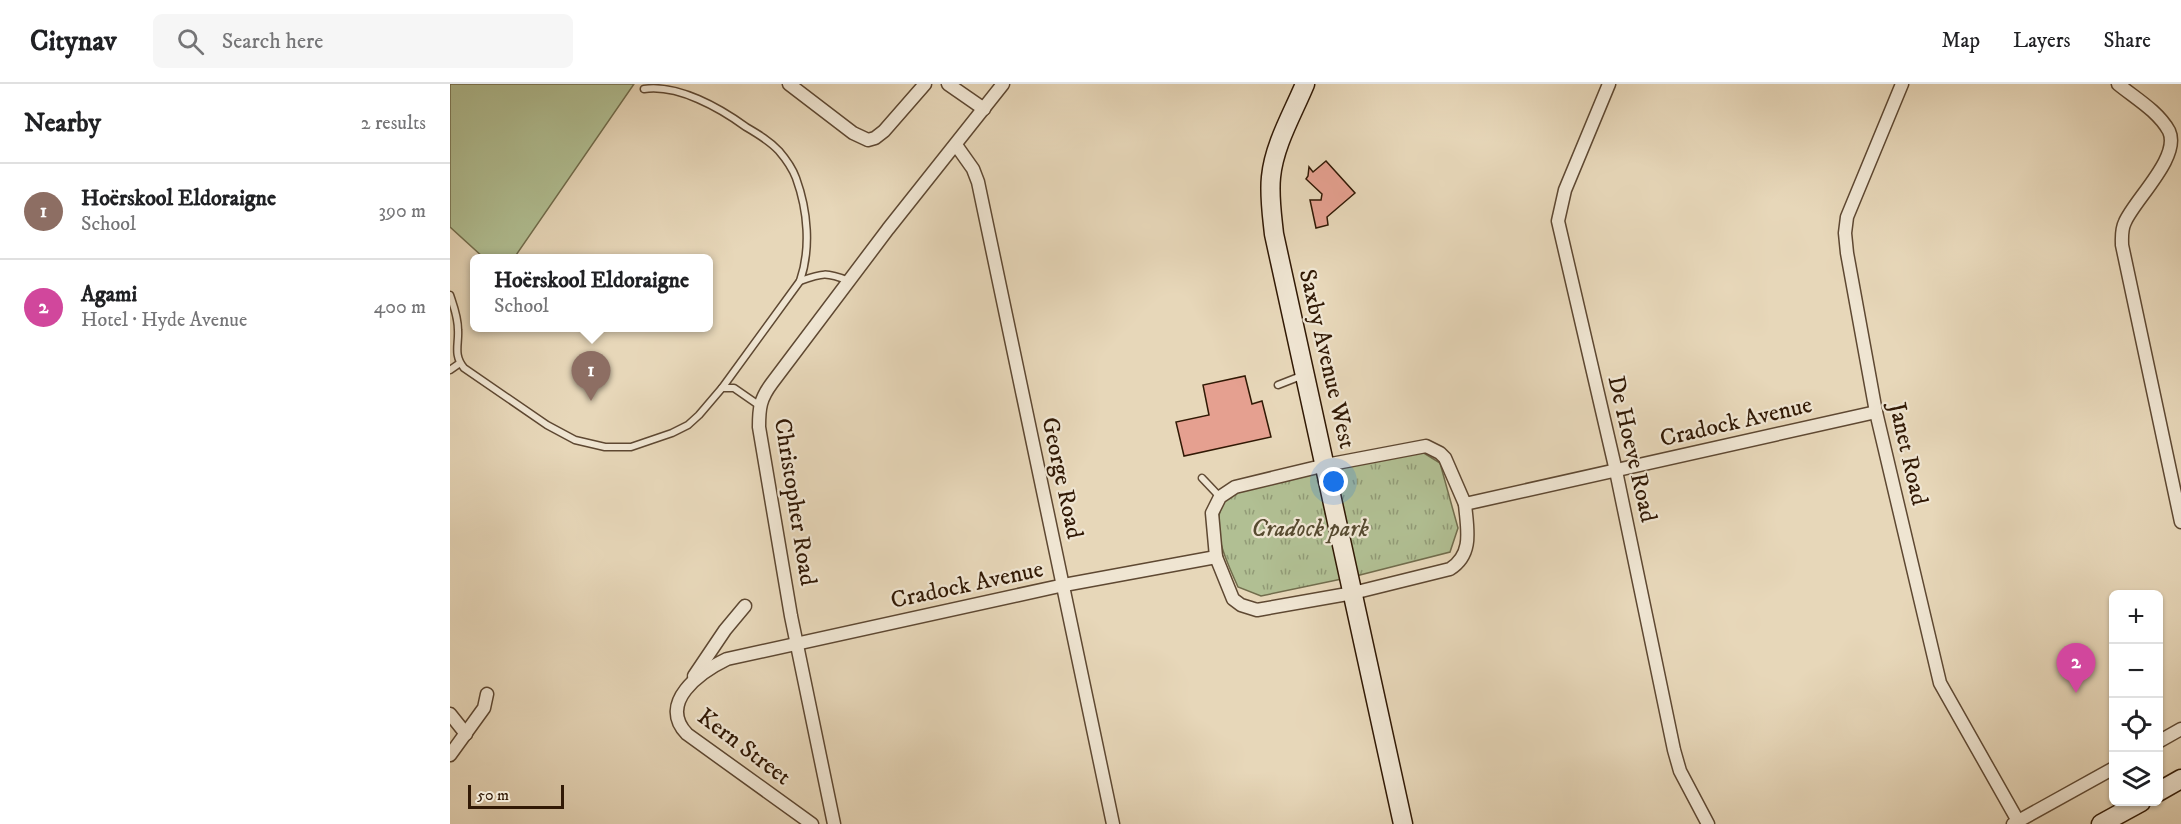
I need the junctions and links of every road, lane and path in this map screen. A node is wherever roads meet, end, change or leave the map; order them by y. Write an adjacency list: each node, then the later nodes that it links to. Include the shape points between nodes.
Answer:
1 (789, 84): 2 (street, via 853,134 868,140 884,131)
2 (925, 84)
3 (948, 84): 10 (street)
4 (1004, 84): 10 (street, Christopher Road)
5 (1305, 84): 17 (street, Saxby Avenue West, via 1277,150 1270,191 1274,234)
6 (1609, 84): 23 (street, De Hoeve Road, via 1564,190 1558,221)
7 (1902, 84): 21 (street, Janet Road, via 1847,217 1845,233)
8 (2118, 84): 27 (street, via 2154,113 2173,138 2171,153 2127,218 2122,245)
9 (644, 89): 13 (lane, via 657,84 698,94 779,151 796,177 806,220 807,261)
10 (984, 109): 11 (street, Christopher Road)
11 (956, 145): 12 (street, Christopher Road); 29 (street, George Road, via 978,182)
12 (849, 280): 13 (lane, via 830,274); 20 (street, Christopher Road, via 763,395)
13 (800, 281): 19 (lane)
14 (450, 295): 15 (lane, via 456,311)
15 (460, 363): 16 (lane); 19 (lane, via 547,425 575,440 605,447 631,447 672,433 699,415)
16 (450, 370)
17 (1305, 375): 18 (lane); 22 (street, Saxby Avenue West)
18 (1278, 385)
19 (722, 388): 20 (lane, via 734,388)
20 (760, 406): 32 (street, Christopher Road, via 759,427)
21 (1876, 412): 23 (street, Cradock Avenue); 44 (street, Janet Road, via 1940,683)
22 (1326, 465): 25 (street, via 1235,487); 26 (street, via 1426,446 1445,458); 30 (street, Saxby Avenue West)
23 (1616, 471): 26 (street, Cradock Avenue); 49 (street, De Hoeve Road, via 1674,750 1680,771)
24 (1202, 478): 25 (lane)
25 (1220, 497): 28 (street, via 1212,513)
26 (1465, 504): 30 (street, via 1468,542 1459,563 1450,569)
27 (2181, 522)
28 (1216, 557): 29 (street, Cradock Avenue); 30 (street, via 1233,599 1249,609)
29 (1064, 585): 32 (street, Cradock Avenue); 47 (street, George Road)
30 (1353, 592): 48 (street, Saxby Avenue West)
31 (745, 606): 33 (street, Kern Street)
32 (798, 644): 33 (street, Kern Street, via 727,659 703,673); 46 (street, Christopher Road)
33 (684, 692): 45 (street, Kern Street, via 676,716 687,734)
34 (487, 694): 37 (street, via 484,708)
35 (450, 714): 37 (street)
36 (2181, 729): 38 (street)
37 (466, 734): 39 (street)
38 (2163, 739)
39 (450, 755)
40 (2109, 771): 44 (street)
41 (2181, 779): 42 (street)
42 (2163, 789)
43 (2132, 806): 50 (street)
44 (2016, 823)
45 (812, 824)
46 (834, 824)
47 (1113, 824)
48 (1403, 824)
49 (1708, 824)
50 (2101, 824)

